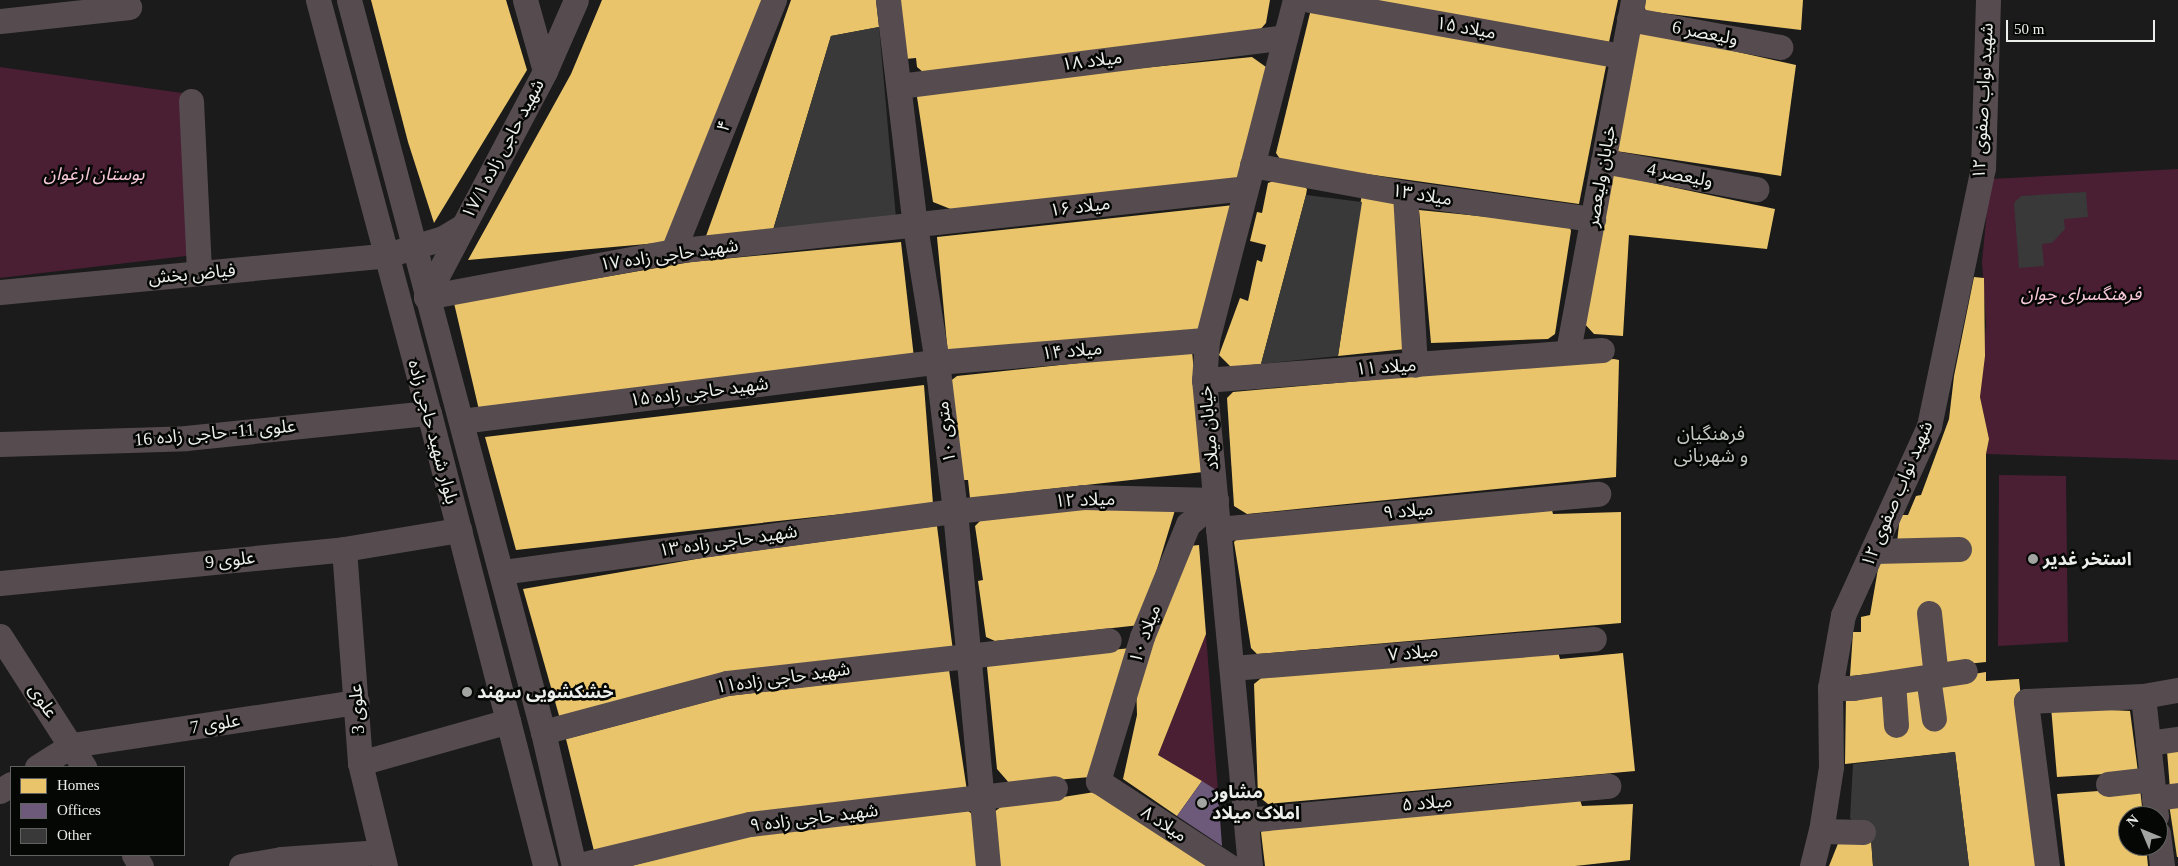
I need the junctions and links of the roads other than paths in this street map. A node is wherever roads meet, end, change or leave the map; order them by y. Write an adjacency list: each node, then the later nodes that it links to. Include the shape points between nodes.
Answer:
1 (318, 0): 28 (street, بلوار شهید حاجی زاده)
2 (349, 0): 26 (street, بلوار شهید حاجی زاده)
3 (525, 0): 16 (street)
4 (576, 0): 16 (street, شهید حاجی زاده ۱۷/۱)
5 (774, 0): 27 (street, ۴)
6 (888, 0): 17 (street, ۱۰ متری)
7 (1295, 0): 13 (street, خیابان میلاد)
8 (1310, 0): 15 (street, میلاد ۱۵)
9 (1988, 0): 48 (street, شهید نواب صفوی ۱۲, via 1983,168 1929,426)
10 (129, 7): 12 (street)
11 (1631, 10): 14 (street, ولیعصر 6); 15 (street, خیابان ولیعصر)
12 (0, 22)
13 (1285, 38): 17 (street, میلاد ۱۸); 20 (street, خیابان میلاد)
14 (1780, 47)
15 (1622, 56): 19 (street, خیابان ولیعصر)
16 (546, 71): 25 (street, شهید حاجی زاده ۱۷/۱)
17 (899, 86): 24 (street, ۱۰ متری)
18 (191, 101): 29 (street)
19 (1603, 161): 21 (street, ولیعصر 4); 23 (street, خیابان ولیعصر)
20 (1249, 176): 22 (street, میلاد ۱۳); 24 (street, میلاد ۱۶); 32 (street, خیابان میلاد)
21 (1756, 189)
22 (1405, 193): 23 (street, میلاد ۱۳); 36 (street)
23 (1592, 219): 34 (street, خیابان ولیعصر)
24 (914, 226): 27 (street, شهید حاجی زاده ۱۷); 35 (street, ۱۰ متری)
25 (461, 228): 26 (street, فیاض بخش); 31 (street, شهید حاجی زاده ۱۷/۱)
26 (413, 248): 28 (street, فیاض بخش); 31 (street, بلوار شهید حاجی زاده)
27 (673, 251): 31 (street, شهید حاجی زاده ۱۷)
28 (384, 256): 29 (street, فیاض بخش); 38 (street, بلوار شهید حاجی زاده)
29 (199, 273): 30 (street, فیاض بخش)
30 (0, 292)
31 (426, 297): 39 (street, بلوار شهید حاجی زاده)
32 (1207, 340): 35 (street, میلاد ۱۴); 37 (street, خیابان میلاد)
33 (1602, 350): 34 (street, میلاد ۱۱)
34 (1568, 351): 36 (street, میلاد ۱۱)
35 (937, 362): 39 (street, شهید حاجی زاده ۱۵); 43 (street, ۱۰ متری)
36 (1415, 365): 37 (street, میلاد ۱۱)
37 (1204, 380): 42 (street, خیابان میلاد)
38 (429, 412): 40 (street, علوی 11- حاجی زاده 16, via 186,438); 45 (street, بلوار شهید حاجی زاده)
39 (461, 421): 49 (street, بلوار شهید حاجی زاده)
40 (0, 444)
41 (1598, 494): 44 (street, میلاد ۹)
42 (1216, 500): 43 (street, میلاد ۱۲, via 1084,498); 44 (street, خیابان میلاد); 74 (street, میلاد ۱۰, via 1188,524 1142,637)
43 (955, 510): 49 (street, شهید حاجی زاده ۱۳); 55 (street, ۱۰ متری)
44 (1218, 528): 56 (street, خیابان میلاد)
45 (459, 530): 47 (street, علوی 9); 65 (street, بلوار شهید حاجی زاده)
46 (1958, 548): 48 (street)
47 (344, 549): 50 (street, علوی 9); 63 (street, علوی 3)
48 (1874, 552): 60 (street, شهید نواب صفوی ۱۲, via 1843,615)
49 (502, 572): 67 (street, بلوار شهید حاجی زاده)
50 (0, 583)
51 (1930, 613): 58 (street)
52 (0, 636): 70 (street, علوی)
53 (1594, 639): 56 (street, میلاد ۷)
54 (1109, 640): 55 (street, شهید حاجی زاده۱۱)
55 (967, 656): 67 (street, شهید حاجی زاده۱۱, via 727,683); 78 (street, ۱۰ متری)
56 (1232, 668): 80 (street, خیابان میلاد)
57 (1965, 671): 58 (street)
58 (1932, 676): 59 (street); 64 (street)
59 (1892, 682): 60 (street); 66 (street)
60 (1830, 688): 81 (street, شهید نواب صفوی ۱۲, via 1831,767)
61 (2178, 690): 62 (street)
62 (2144, 696): 69 (street); 91 (street, via 2026,701)
63 (357, 702): 70 (street, علوی 7); 71 (street, علوی 3)
64 (1934, 719)
65 (508, 721): 71 (street); 85 (street, بلوار شهید حاجی زاده)
66 (1896, 725)
67 (544, 732): 86 (street, بلوار شهید حاجی زاده)
68 (2178, 739): 69 (street)
69 (2148, 742): 79 (street)
70 (72, 745): 72 (street); 73 (street, علوی)
71 (360, 763): 83 (street, علوی 3)
72 (39, 766)
73 (83, 766)
74 (1098, 781): 88 (street, میلاد ۸)
75 (2108, 784): 79 (street)
76 (1608, 786): 80 (street, میلاد ۵)
77 (1055, 788): 78 (street, شهید حاجی زاده ۹)
78 (983, 797): 86 (street, شهید حاجی زاده ۹, via 750,824); 87 (street, ۱۰ متری)
79 (2160, 797)
80 (1246, 820): 89 (street, خیابان میلاد)
81 (1821, 832): 82 (street); 90 (street, شهید نواب صفوی ۱۲)
82 (1863, 832)
83 (383, 859): 84 (street, via 281,859)
84 (241, 866)
85 (545, 866)
86 (575, 866)
87 (988, 866)
88 (1229, 866)
89 (1250, 866)
90 (1812, 866)
91 (2047, 866)

